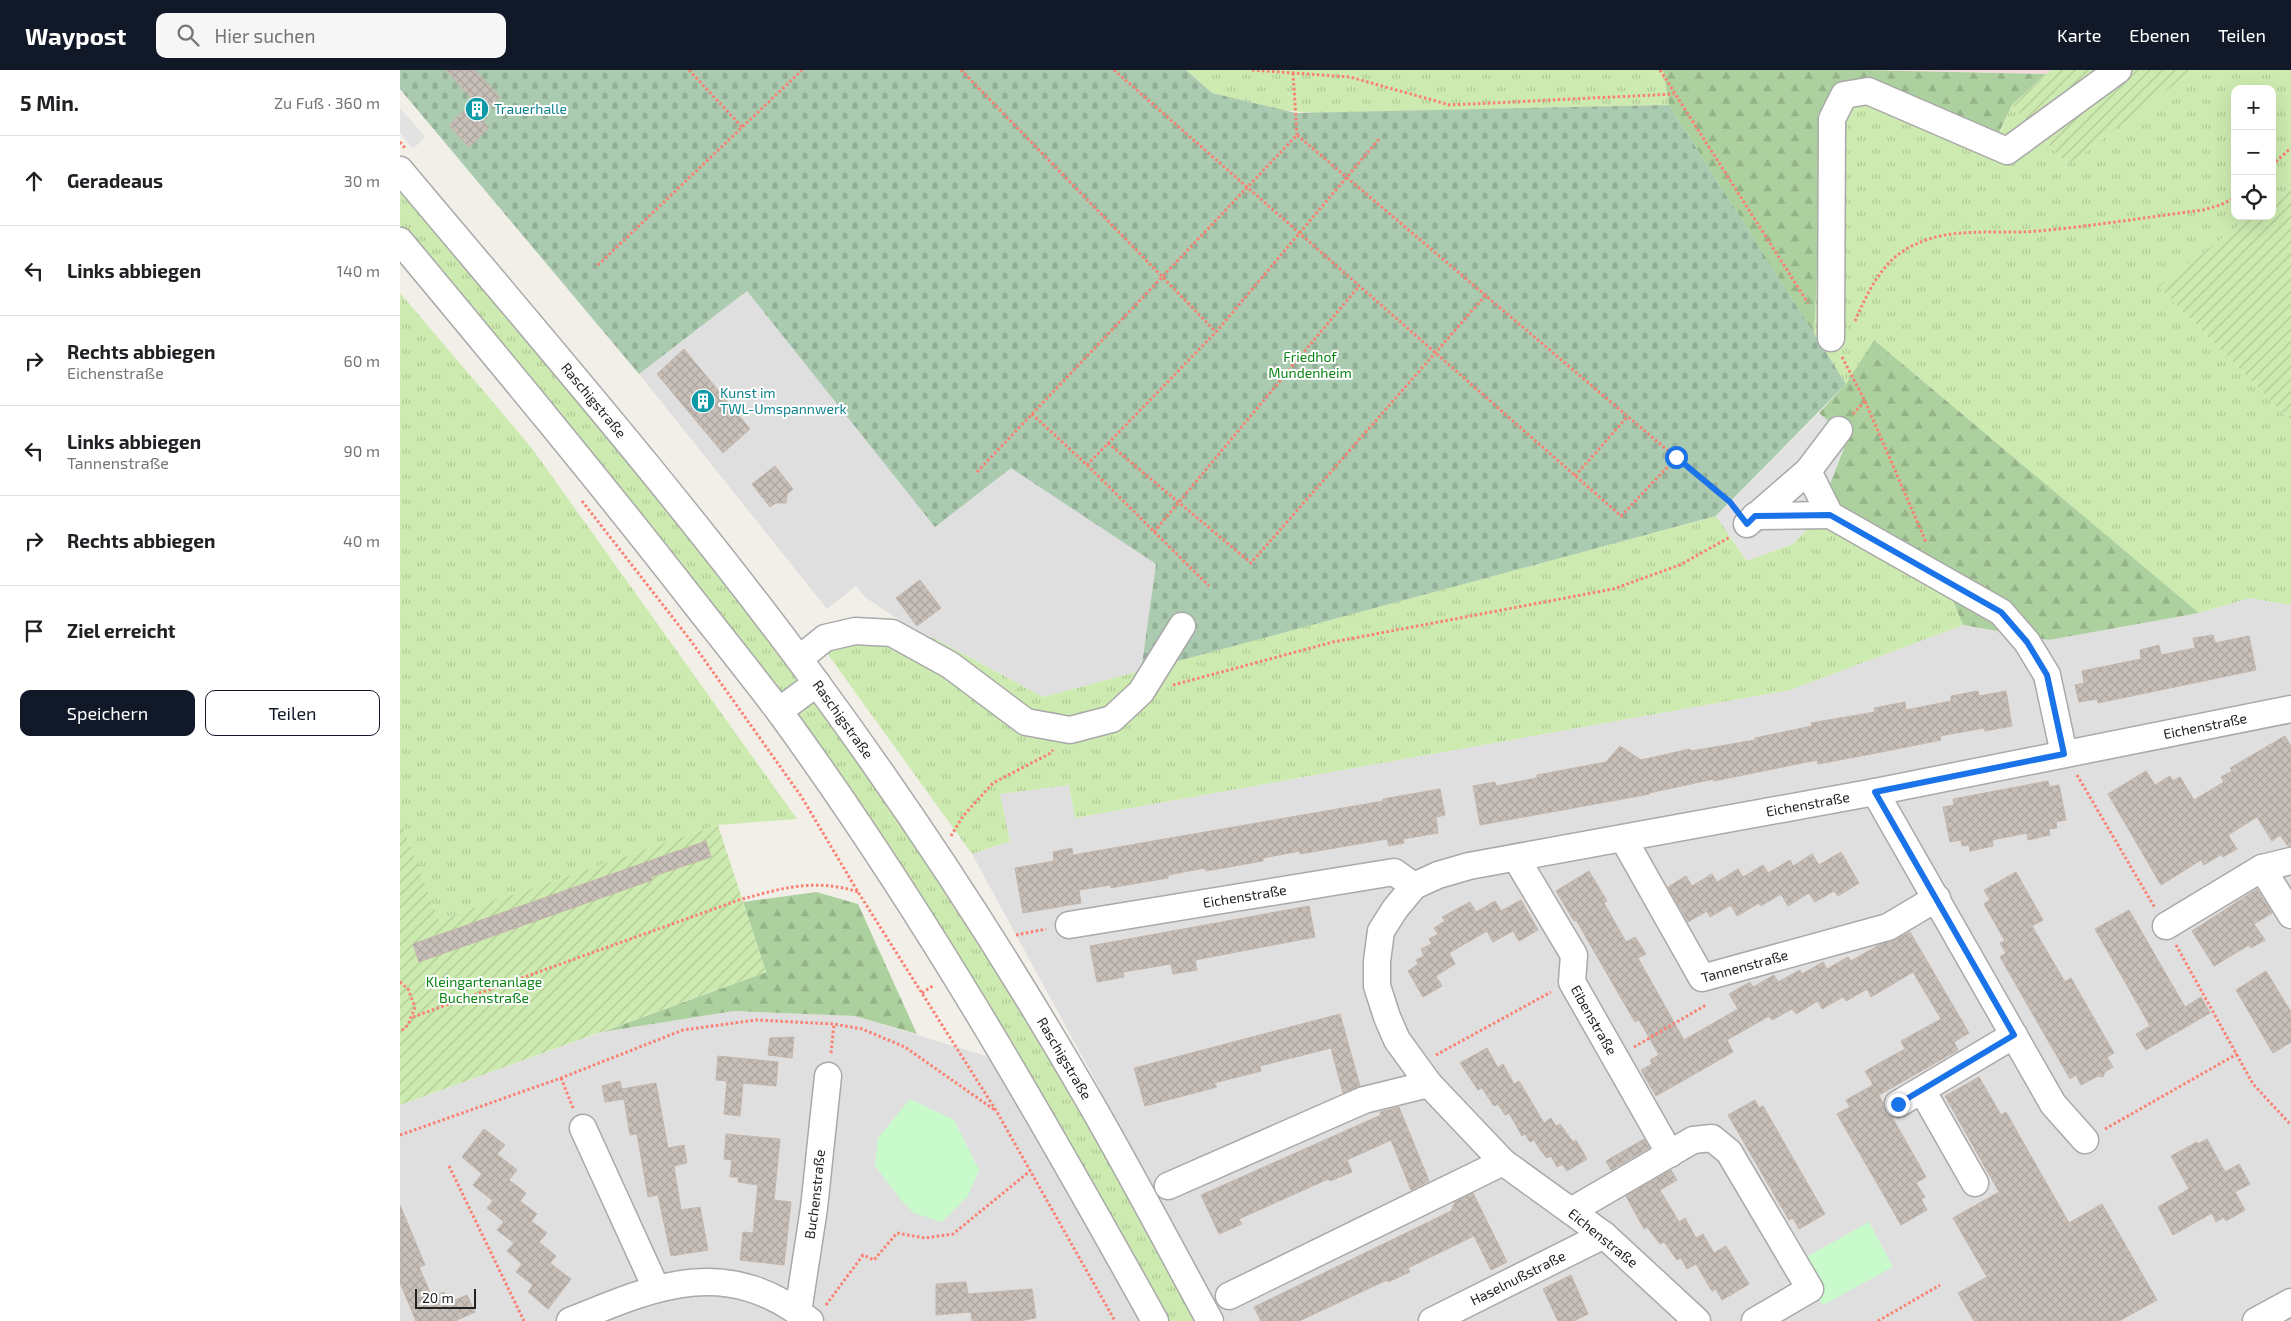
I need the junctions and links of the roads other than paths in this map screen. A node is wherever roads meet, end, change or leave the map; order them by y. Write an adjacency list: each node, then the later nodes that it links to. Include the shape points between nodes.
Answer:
1 (2118, 70): 4 (street, via 2007,151 1868,91 1844,95 1832,119)
2 (400, 170): 9 (street, Raschigstraße, via 684,512)
3 (400, 241): 12 (street, via 587,465)
4 (1831, 338)
5 (1839, 430): 6 (street)
6 (1808, 471): 7 (street); 7 (street, via 1751,520)
7 (1830, 515): 13 (street, via 2001,612 2027,642 2047,675)
8 (1182, 626): 9 (street, via 1141,692 1112,719 1070,730 1026,722 950,665 892,633 855,631 825,638)
9 (799, 659): 10 (street, Raschigstraße)
10 (817, 683): 12 (street); 43 (street, Raschigstraße, via 996,946 1088,1098)
11 (2291, 709): 13 (street, Eichenstraße)
12 (779, 711): 42 (street, via 944,956 1044,1122)
13 (2064, 754): 14 (street, Eichenstraße)
14 (1875, 792): 15 (street, Eichenstraße); 20 (street)
15 (1623, 838): 16 (street, Eichenstraße); 20 (street, Tannenstraße, via 1702,978 1888,927)
16 (1516, 858): 19 (street, Eichenstraße, via 1469,866); 31 (street, Eibenstraße, via 1574,954 1572,982)
17 (2291, 861): 18 (street)
18 (2262, 868): 21 (street); 23 (street)
19 (1414, 886): 22 (street, Eichenstraße, via 1394,872); 26 (street, Eichenstraße, via 1381,931 1377,986 1397,1040)
20 (1936, 898): 24 (street)
21 (2291, 915)
22 (1069, 925)
23 (2166, 926)
24 (2014, 1035): 27 (street); 30 (street, via 2053,1104)
25 (828, 1076): 40 (street, Buchenstraße, via 814,1208)
26 (1424, 1077): 32 (street, Eichenstraße); 34 (street)
27 (1922, 1090): 28 (street); 33 (street)
28 (1898, 1104)
29 (583, 1128): 37 (street)
30 (2085, 1140)
31 (1670, 1154): 35 (street); 46 (street, via 1693,1140 1712,1138 1729,1152 1810,1290)
32 (1503, 1162): 35 (street, Eichenstraße); 38 (street)
33 (1975, 1183)
34 (1168, 1186)
35 (1571, 1211): 36 (street, Eichenstraße)
36 (1604, 1235): 44 (street, Haselnußstraße); 45 (street, Eichenstraße)
37 (656, 1288): 40 (street, via 678,1283 749,1288); 41 (street)
38 (1229, 1296)
39 (2291, 1302): 47 (street)
40 (811, 1314)
41 (570, 1321)
42 (1155, 1321)
43 (1210, 1321)
44 (1432, 1321)
45 (1697, 1321)
46 (1755, 1321)
47 (2256, 1321)

